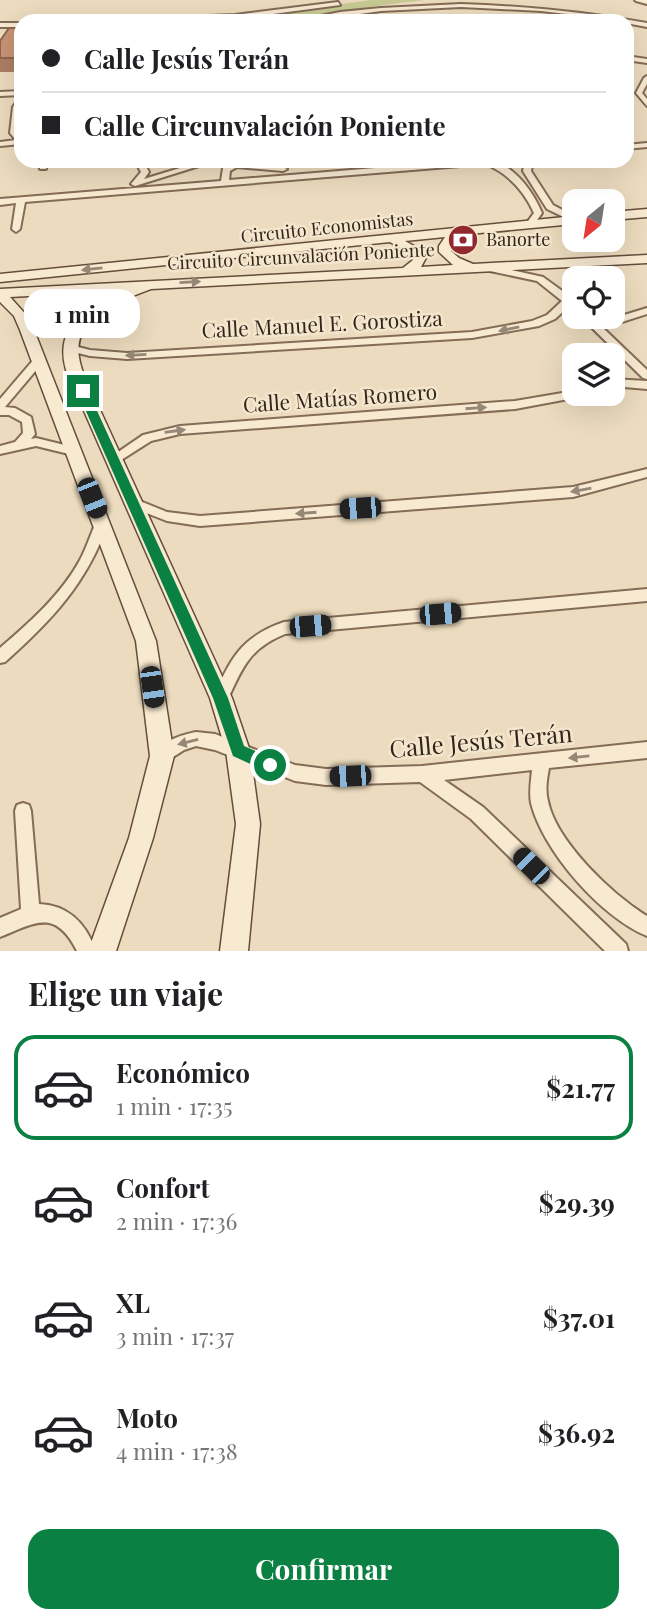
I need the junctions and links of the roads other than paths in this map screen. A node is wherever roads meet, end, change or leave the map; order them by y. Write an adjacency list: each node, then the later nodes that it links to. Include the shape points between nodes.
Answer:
1 (464, 0): 6 (street); 10 (street, via 373,6)
2 (492, 0): 6 (street)
3 (638, 0): 4 (street)
4 (647, 2)
5 (346, 3): 7 (street)
6 (502, 3): 11 (street)
7 (287, 11): 8 (street, via 237,9); 9 (street)
8 (195, 14)
9 (267, 14)
10 (334, 14)
11 (577, 14)
12 (647, 78): 14 (street, via 639,93)
13 (637, 102): 14 (street)
14 (647, 104)
15 (143, 168): 24 (street)
16 (187, 168): 24 (street)
17 (227, 168): 23 (street)
18 (270, 168): 19 (street)
19 (299, 168)
20 (400, 168): 23 (street)
21 (499, 168): 32 (street, via 536,206 538,213)
22 (528, 168): 29 (street, via 550,207)
23 (225, 182): 25 (street)
24 (137, 183): 25 (street)
25 (97, 193): 26 (street)
26 (21, 201): 27 (street); 33 (street)
27 (0, 202)
28 (647, 213): 30 (main road)
29 (562, 214)
30 (625, 215)
31 (562, 221): 32 (main road, Circuito Economistas)
32 (530, 224): 34 (main road, Circuito Economistas)
33 (16, 229)
34 (454, 233): 35 (main road, Circuito Economistas); 37 (main road, via 445,246 447,255)
35 (390, 240): 38 (main road, via 422,254); 39 (main road, Circuito Economistas, one-way to 39)
36 (647, 259): 37 (main road, Circuito Circunvalación Poniente)
37 (481, 268): 38 (main road, Circuito Circunvalación Poniente); 42 (street, via 540,279)
38 (408, 270): 40 (main road, Circuito Circunvalación Poniente, one-way to 38)
39 (0, 278)
40 (155, 284): 41 (main road, Circuito Circunvalación Poniente); 46 (main road, via 117,297)
41 (0, 293): 48 (main road, via 20,314)
42 (562, 296)
43 (562, 309): 49 (street, Calle Manuel E. Gorostiza, one-way to 49, via 535,324 472,335 127,356)
44 (647, 311): 45 (street)
45 (625, 318)
46 (80, 324): 48 (main road, via 76,314 58,309 40,314); 49 (main road)
47 (600, 329): 51 (street)
48 (27, 330): 50 (main road)
49 (70, 348): 59 (main road, via 73,369)
50 (39, 359): 55 (street); 58 (main road)
51 (644, 370)
52 (625, 383): 53 (street)
53 (647, 385)
54 (562, 396): 59 (street, Calle Matías Romero, one-way to 54, via 146,438 180,430 514,405)
55 (0, 409): 56 (street, via 27,420 29,434)
56 (21, 443): 57 (street); 58 (street)
57 (0, 450)
58 (73, 451): 62 (main road)
59 (114, 459): 61 (main road)
60 (647, 473): 61 (street, one-way to 61, via 573,492 201,521 156,515)
61 (135, 504): 65 (main road)
62 (102, 522): 64 (street, via 80,574 58,602); 68 (main road, via 146,641)
63 (647, 595): 65 (street, via 284,628 248,646)
64 (0, 657)
65 (220, 698): 67 (main road)
66 (647, 750): 69 (street, Calle Jesús Terán, one-way to 69)
67 (238, 751): 68 (street, Calle Jesús Terán, one-way to 68, via 196,739 180,743); 70 (street, Calle Jesús Terán, via 295,773 326,777); 77 (main road, via 248,824)
68 (162, 756): 76 (main road, via 141,838)
69 (542, 761): 70 (street, Calle Jesús Terán); 74 (street, via 539,803 551,830 600,891 626,916)
70 (422, 774): 78 (street, via 477,813)
71 (23, 811): 72 (street)
72 (30, 912): 73 (street); 75 (street, via 60,915 80,934)
73 (0, 928)
74 (647, 928)
75 (87, 951)
76 (102, 951)
77 (234, 951)
78 (619, 951)

